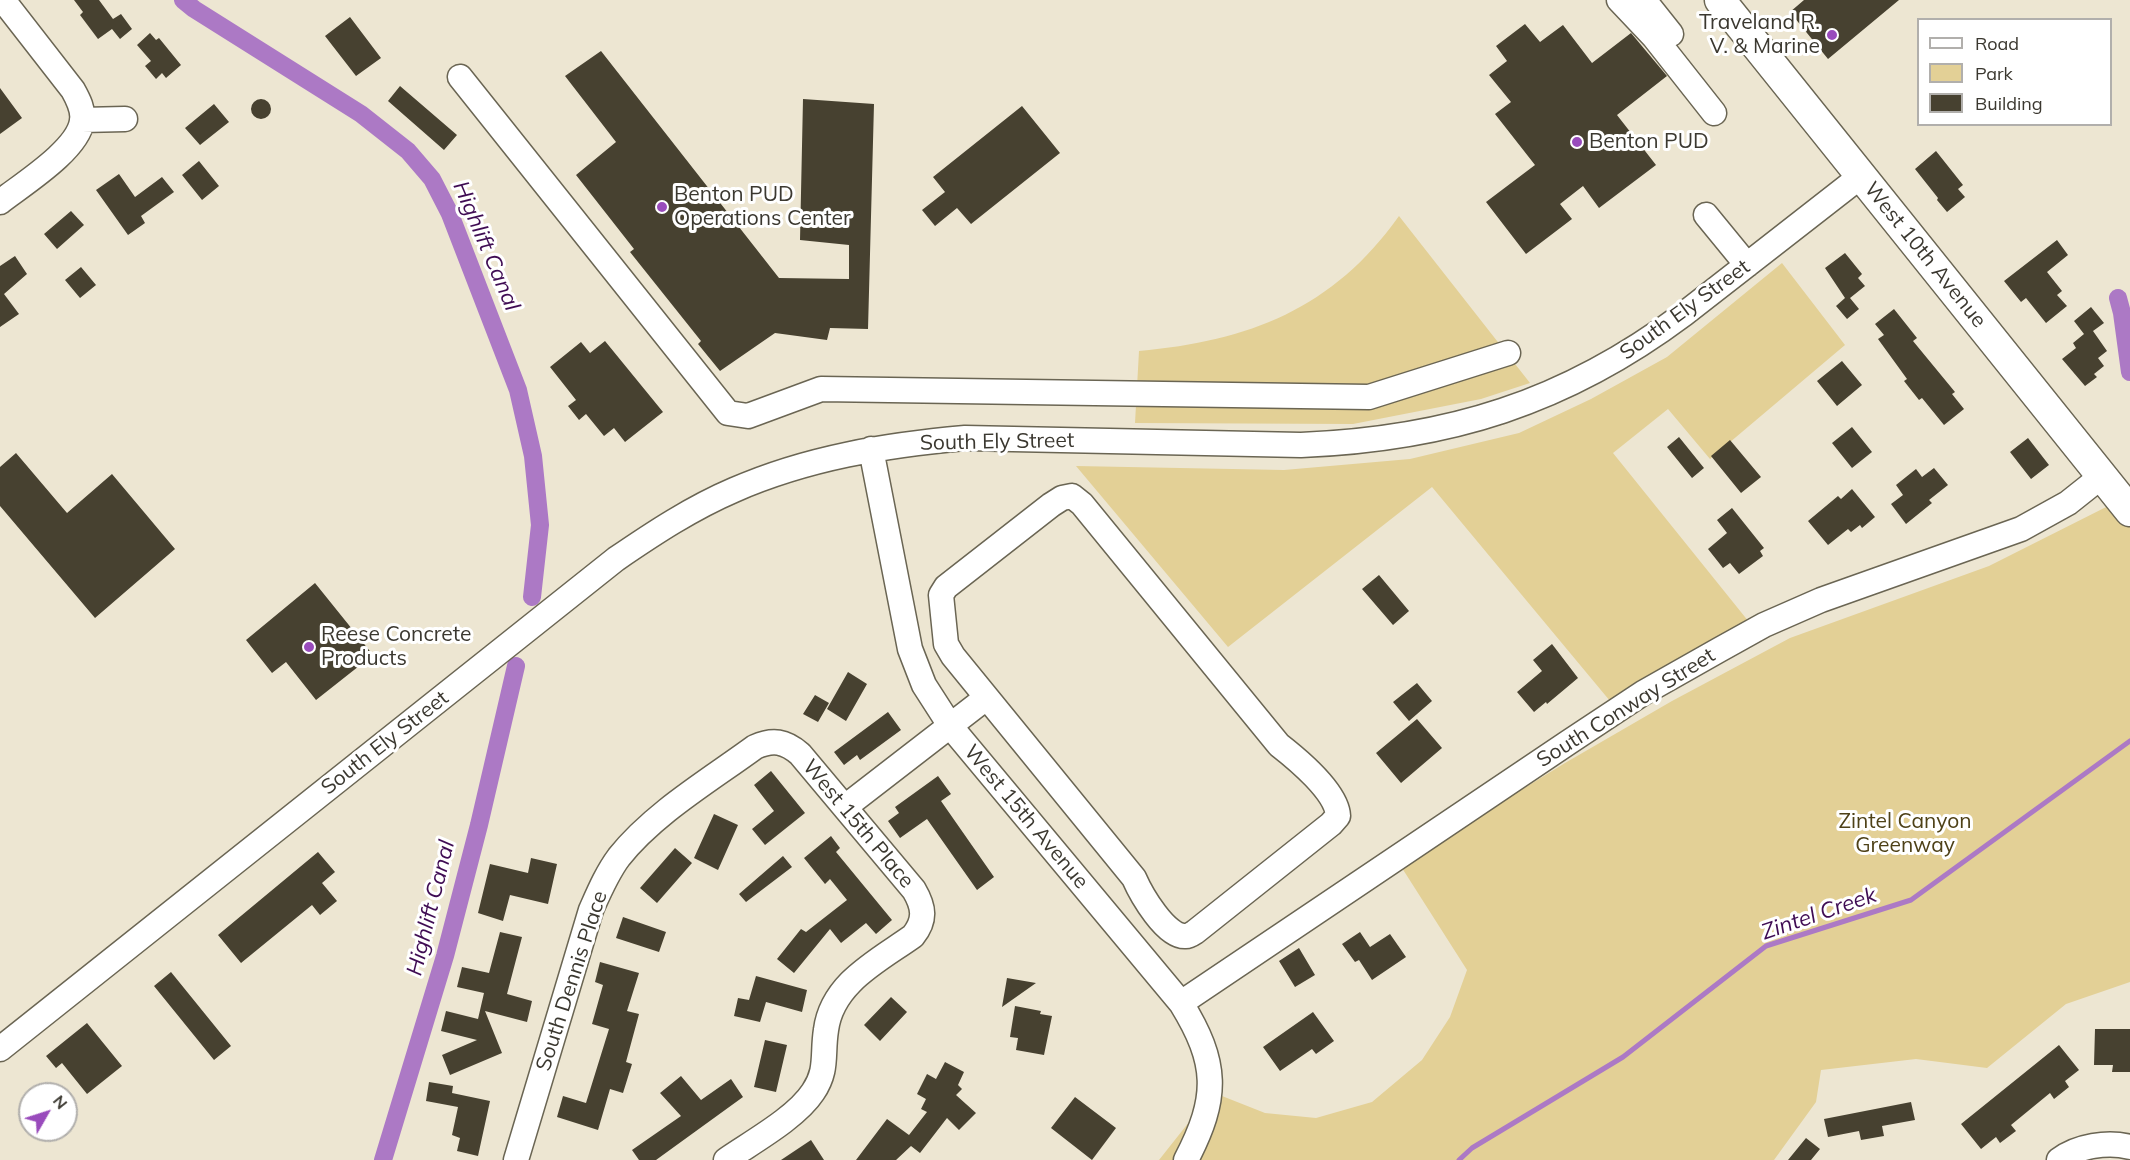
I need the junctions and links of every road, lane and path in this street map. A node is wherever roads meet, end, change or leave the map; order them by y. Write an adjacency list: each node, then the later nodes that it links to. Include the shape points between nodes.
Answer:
1 (3, 0): 9 (street, via 74,90)
2 (1619, 0): 6 (street)
3 (1644, 0): 6 (street, via 1677,42)
4 (1720, 0): 10 (main road, West 10th Avenue)
5 (460, 77): 14 (street, via 728,413 748,417 822,389 1369,397)
6 (1689, 81): 7 (street)
7 (1714, 113)
8 (125, 119): 9 (street)
9 (82, 120): 11 (street, via 61,153)
10 (1861, 176): 13 (street, South Ely Street); 16 (main road, West 10th Avenue)
11 (0, 202)
12 (1707, 215): 13 (street)
13 (1747, 266): 15 (street, South Ely Street, via 1658,334 1616,360 1513,409 1457,425 1403,436 1301,445 965,438)
14 (1508, 353)
15 (871, 449): 19 (street, West 15th Avenue, via 910,649 924,685); 23 (street, South Ely Street, via 817,461 733,490 616,559)
16 (2102, 476): 17 (main road, West 10th Avenue); 22 (street, South Conway Street, via 2068,503 2021,529 1821,600 1710,655 1569,742)
17 (2127, 508)
18 (986, 698): 18 (street, via 1134,878 1149,906 1173,933 1186,936 1195,932 1338,816 1329,794 1279,745 1072,496 1051,505 946,587 941,595 946,644); 19 (street)
19 (951, 727): 21 (street); 22 (street, West 15th Avenue)
20 (777, 742): 21 (street, West 15th Place, via 800,754); 26 (street, South Dennis Place, via 755,747 662,815 632,843 609,873 591,910)
21 (845, 807): 27 (street, West 15th Place, via 914,890 923,918 920,927 914,936 854,978 833,1004 827,1018 824,1068 803,1105)
22 (1181, 1003): 28 (street, West 15th Avenue, via 1205,1048 1210,1070 1208,1107)
23 (0, 1049)
24 (2130, 1147): 25 (street, via 2102,1144)
25 (2060, 1159)
26 (516, 1160)
27 (726, 1160)
28 (1186, 1160)

